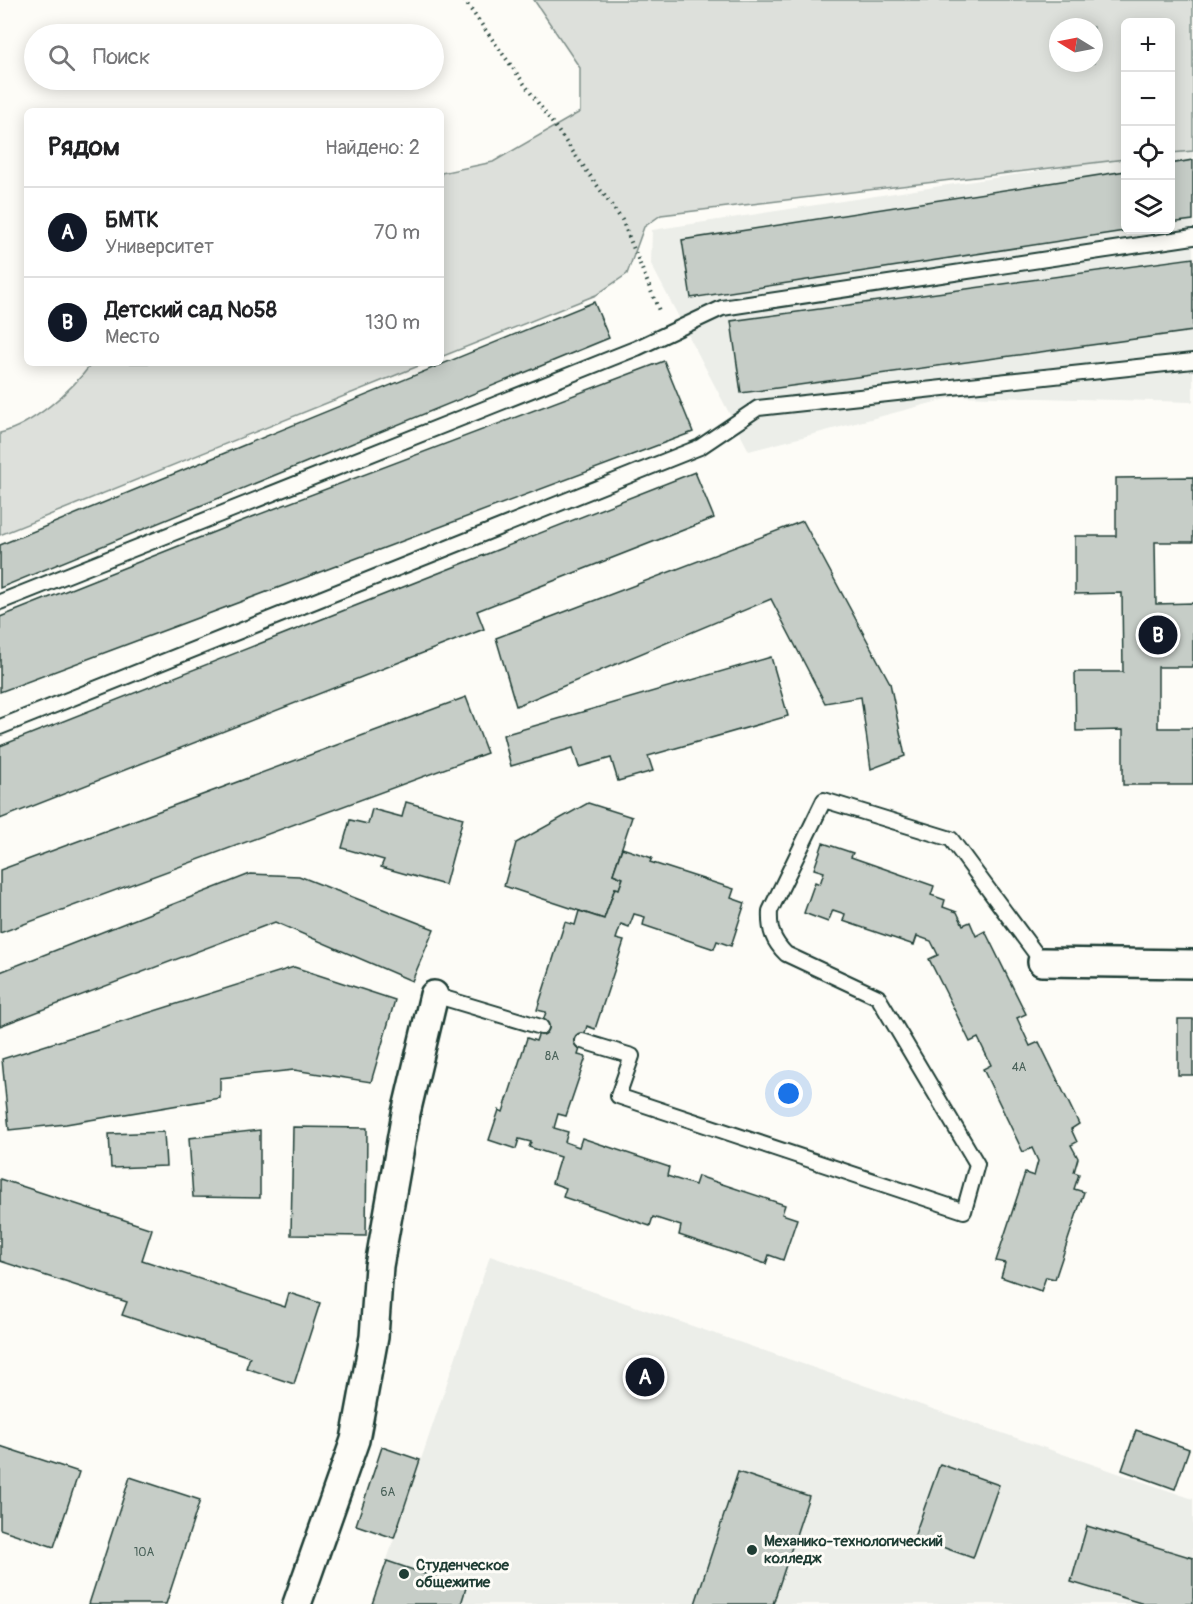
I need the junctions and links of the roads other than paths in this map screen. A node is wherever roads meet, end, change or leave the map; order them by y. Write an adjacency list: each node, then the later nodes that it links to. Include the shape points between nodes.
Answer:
1 (1193, 237): 3 (lane, via 722,308 669,333)
2 (1193, 361): 4 (lane, via 758,408 700,447)
3 (0, 602)
4 (0, 727)
5 (1042, 962): 6 (street); 9 (lane, via 951,839 824,800 770,911 769,926 776,944 786,954 878,998 977,1164 964,1211 618,1096 632,1056)
6 (1193, 964)
7 (434, 995): 8 (lane); 10 (street, via 406,1113 379,1266 374,1337 355,1440)
8 (541, 1027)
9 (582, 1041)
10 (297, 1604)

